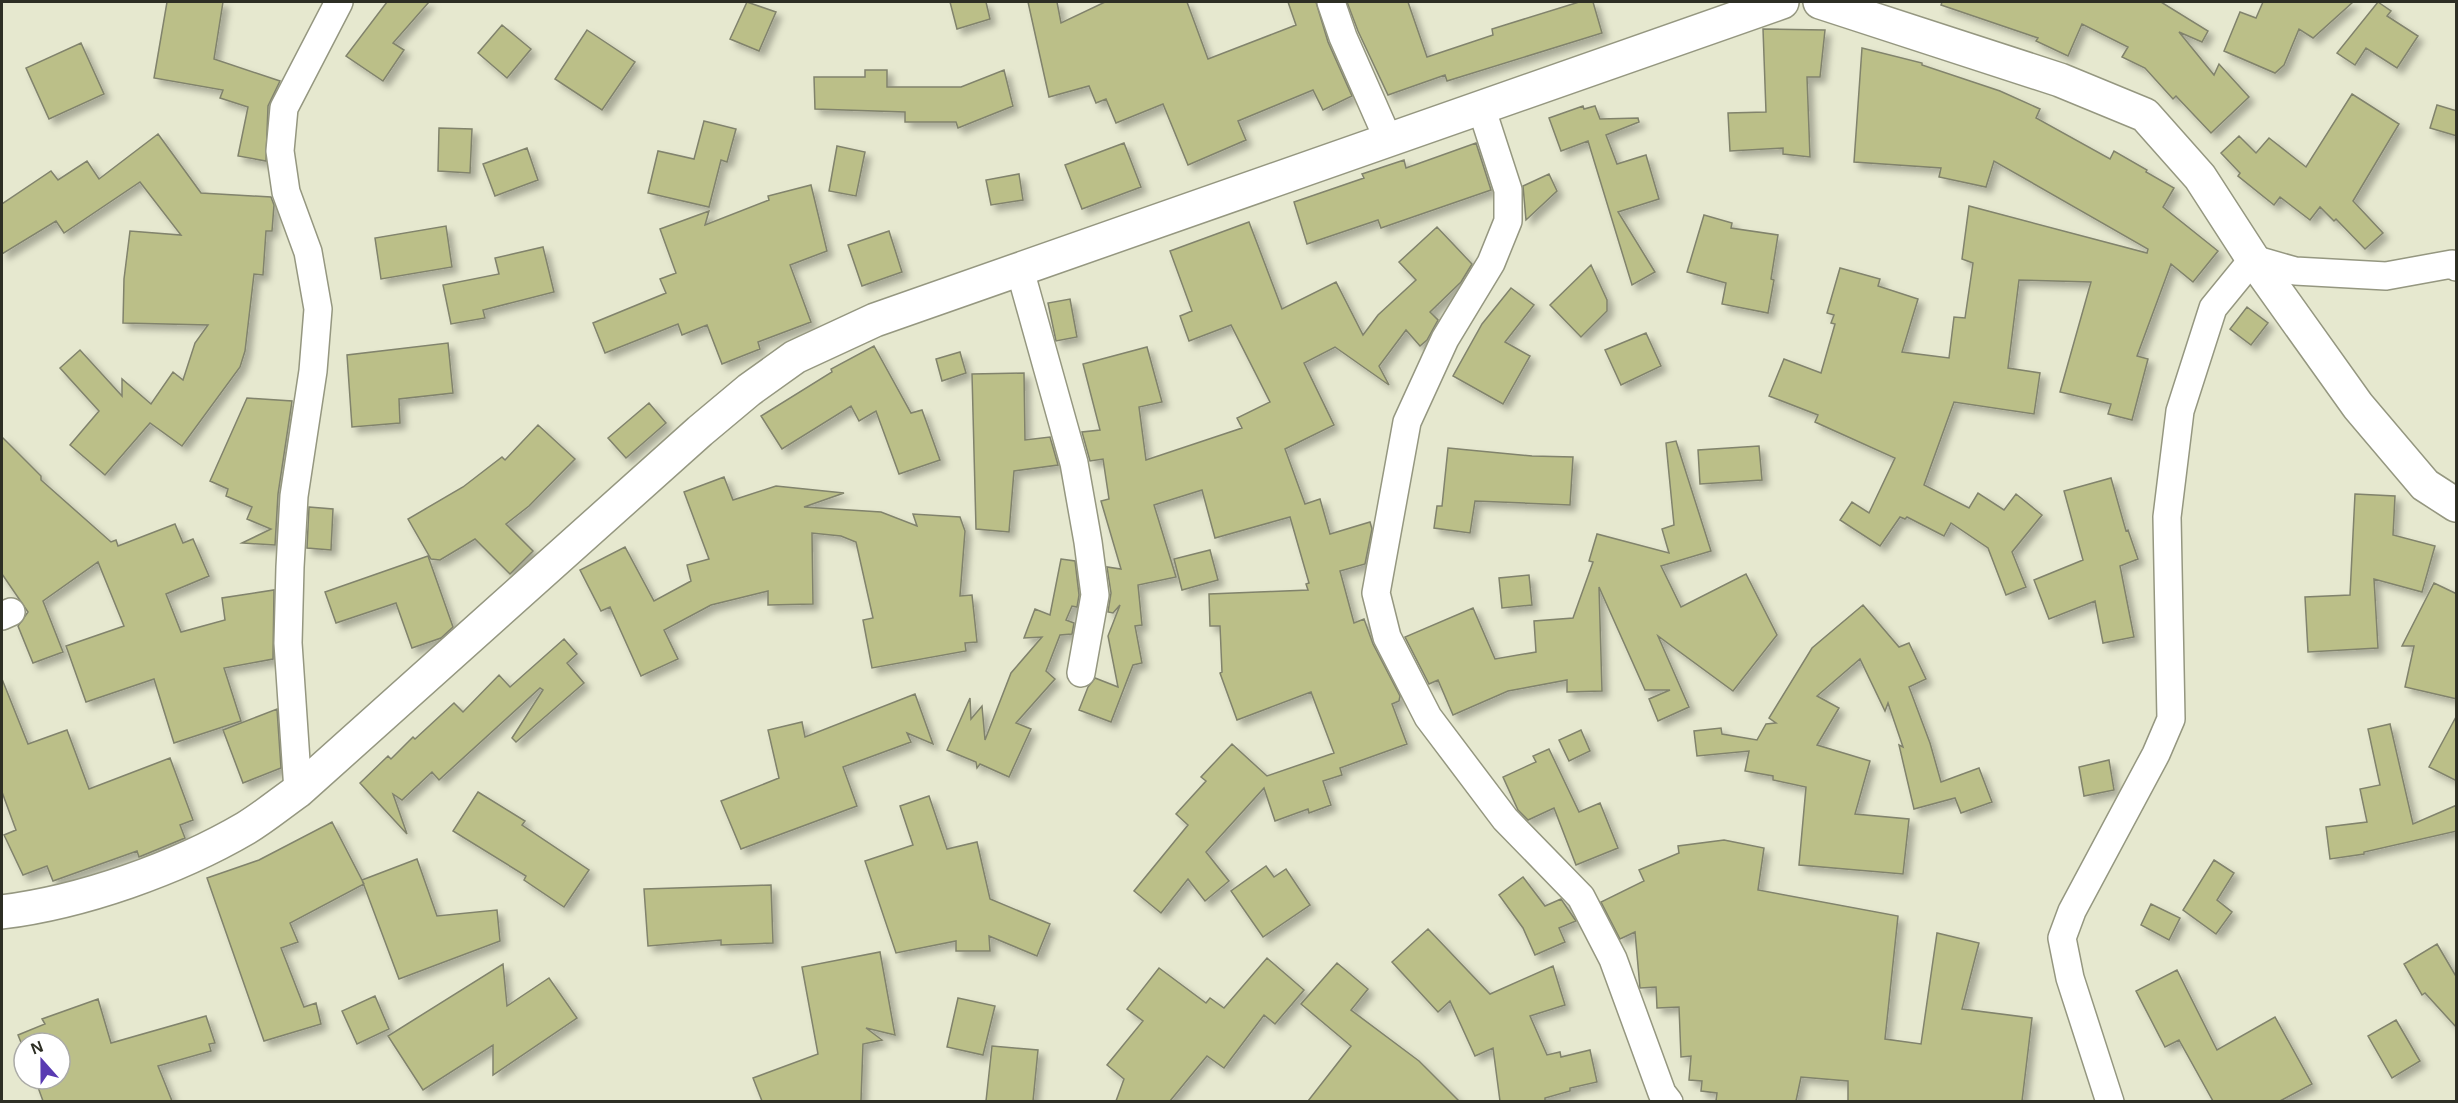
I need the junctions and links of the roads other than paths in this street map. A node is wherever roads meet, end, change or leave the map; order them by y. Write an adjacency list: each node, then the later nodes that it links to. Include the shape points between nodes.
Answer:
1 (339, 2): 12 (street, via 284,108 280,151 286,192 308,252 318,309 294,496 290,567 288,643)
2 (1331, 2): 6 (street)
3 (1782, 2): 5 (street)
4 (1820, 2): 7 (street, via 2060,80 2145,115 2200,177)
5 (1481, 107): 6 (street); 14 (street, via 1508,190 1508,221 1491,263 1445,339 1407,422 1376,593 1387,637 1428,717 1505,819 1581,897 1613,959 1658,1083)
6 (1388, 139): 9 (street)
7 (2253, 259): 8 (street, via 2295,271 2386,276 2452,264); 10 (street, via 2358,406 2425,485); 15 (street, via 2213,308 2180,411 2167,517 2171,719 2072,911 2062,938 2070,978)
8 (2457, 267)
9 (1020, 270): 11 (street, via 1074,463 1088,542 1095,595); 12 (street, via 875,320 795,357 749,390)
10 (2457, 505)
11 (1082, 673)
12 (298, 791): 13 (street, via 246,828 186,858 103,890)
13 (2, 912)
14 (1669, 1101)
15 (2110, 1101)

